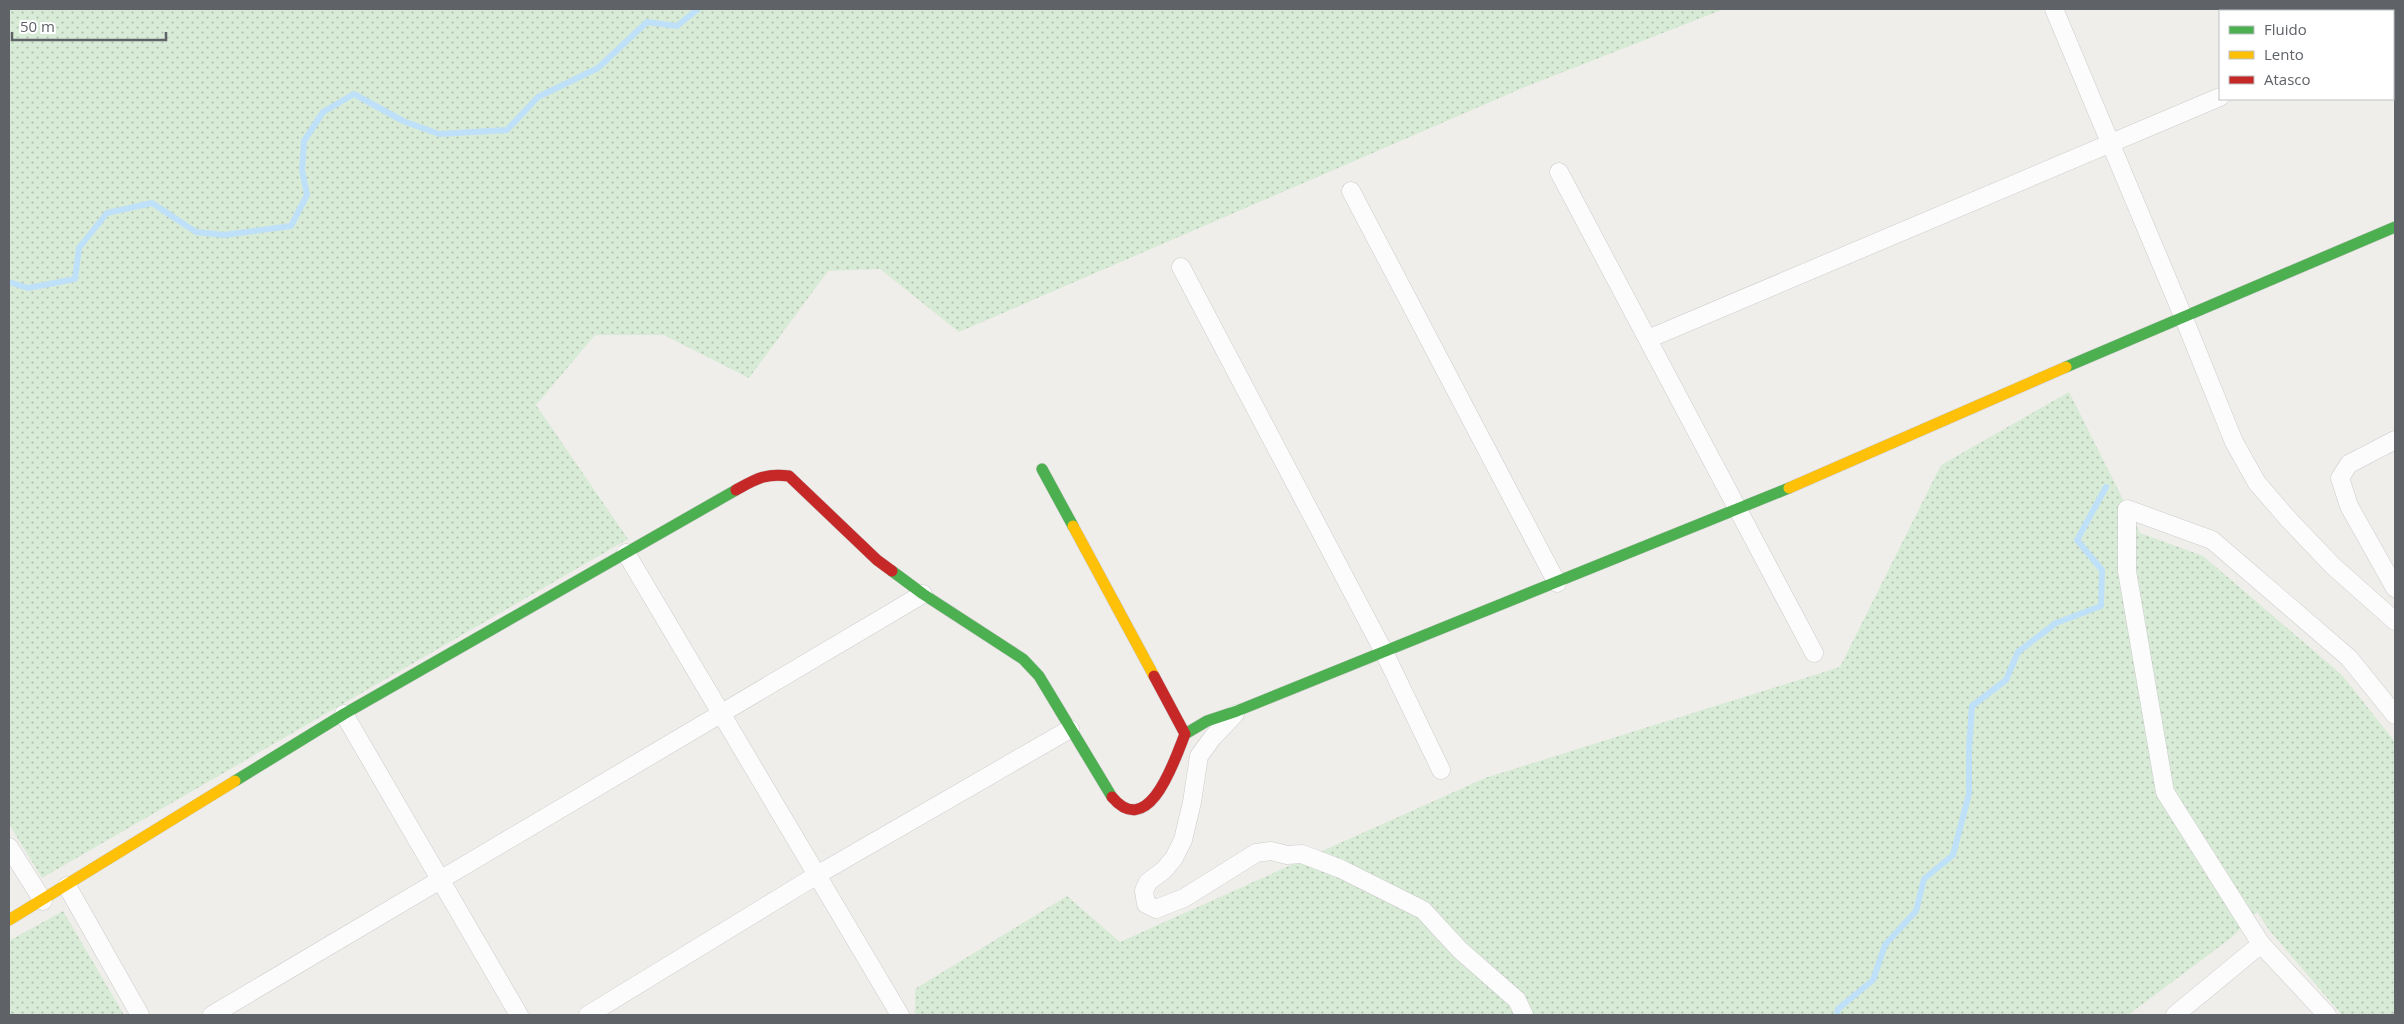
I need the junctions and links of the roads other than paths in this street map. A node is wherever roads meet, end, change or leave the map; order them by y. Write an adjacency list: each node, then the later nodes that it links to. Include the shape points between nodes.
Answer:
1 (2054, 9): 3 (street)
2 (2219, 97): 3 (street)
3 (2111, 143): 8 (street); 9 (street)
4 (1559, 172): 9 (street)
5 (1351, 191): 14 (street)
6 (2395, 227): 8 (street)
7 (1181, 267): 18 (street)
8 (2183, 316): 12 (street); 17 (street, via 2234,442 2257,483 2333,566)
9 (1648, 339): 12 (street)
10 (2395, 440): 15 (street, via 2349,464 2340,478 2349,506)
11 (1042, 469): 25 (street)
12 (1738, 510): 14 (street); 19 (street)
13 (626, 553): 16 (street, via 759,477 772,474 789,476 877,560); 21 (street); 22 (street)
14 (1557, 582): 18 (street)
15 (2395, 588)
16 (923, 594): 21 (street); 24 (street, via 1023,659 1039,676)
17 (2395, 621)
18 (1384, 652): 20 (street); 26 (street)
19 (1814, 653)
20 (1237, 711): 25 (street, via 1207,720); 39 (street, via 1199,756 1183,840 1164,870 1148,882 1144,892 1146,904 1156,909 1184,898 1256,853 1302,854 1341,869 1423,910 1460,950 1517,1000)
21 (721, 713): 28 (street); 29 (street)
22 (344, 714): 29 (street); 30 (street)
23 (2395, 714): 33 (street, via 2350,658 2212,540 2127,509 2127,571 2165,792)
24 (1070, 729): 25 (street, via 1108,793 1120,807 1139,809 1153,800 1164,784); 28 (street)
25 (1185, 734)
26 (1441, 770)
27 (9, 847): 31 (street)
28 (817, 875): 37 (street); 38 (street)
29 (440, 880): 35 (street); 36 (street)
30 (68, 886): 31 (street); 34 (street)
31 (43, 900): 32 (street)
32 (9, 920)
33 (2261, 944): 40 (street); 41 (street)
34 (140, 1015)
35 (212, 1015)
36 (519, 1015)
37 (588, 1015)
38 (900, 1015)
39 (1524, 1015)
40 (2175, 1015)
41 (2327, 1015)

